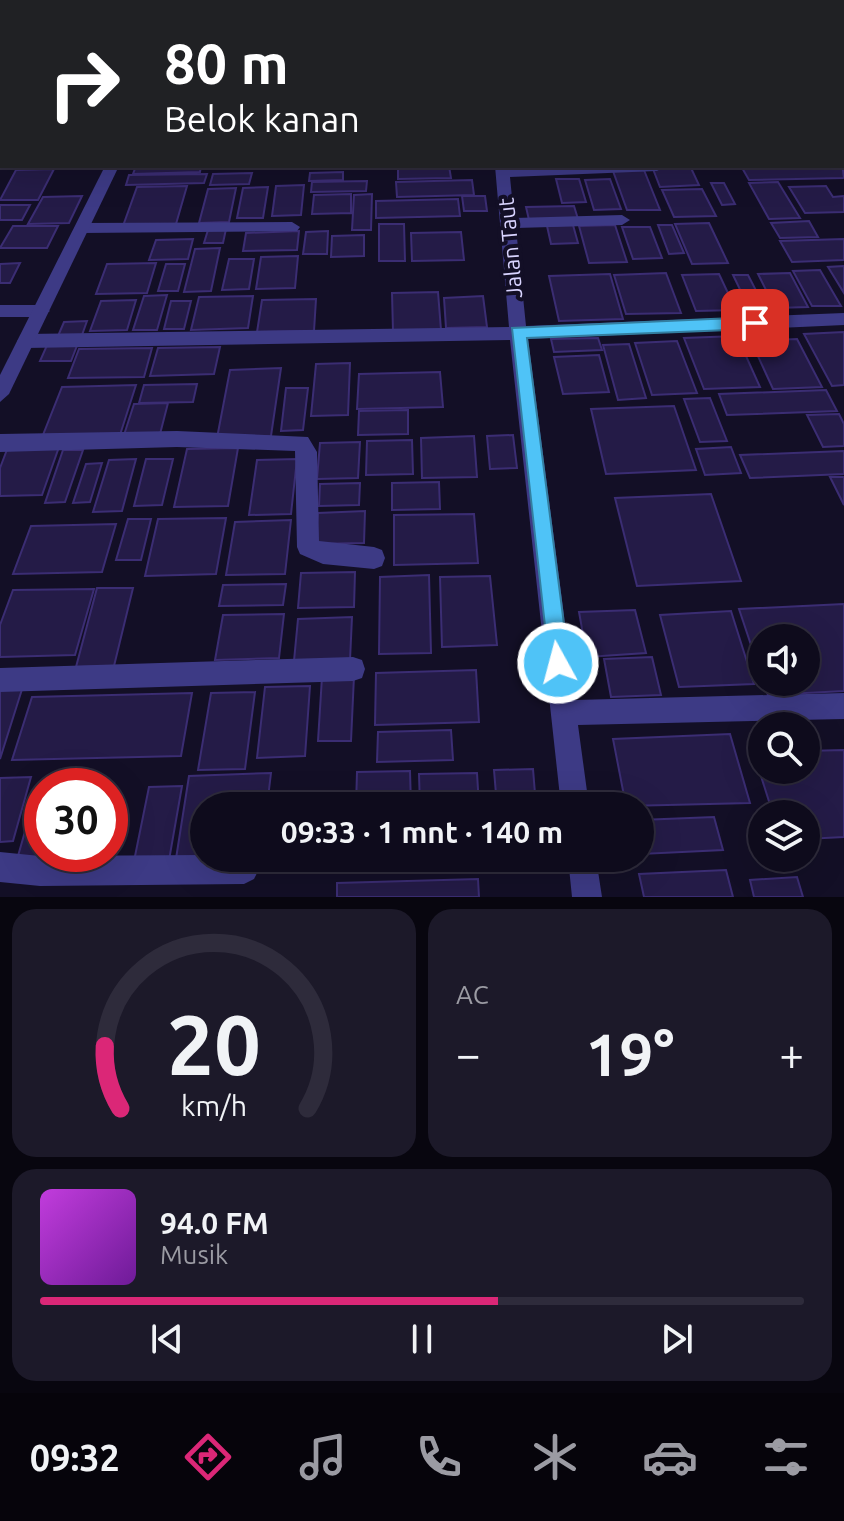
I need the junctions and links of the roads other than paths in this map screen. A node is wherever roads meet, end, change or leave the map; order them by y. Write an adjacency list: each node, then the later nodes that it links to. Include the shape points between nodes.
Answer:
1 (111, 168): 7 (street)
2 (605, 168): 3 (street)
3 (502, 170): 5 (street, Jalan Taut)
4 (622, 220): 5 (street)
5 (509, 223): 11 (street, Jalan Taut)
6 (292, 227): 7 (street)
7 (82, 228): 9 (street)
8 (0, 311): 9 (street)
9 (41, 311): 12 (street)
10 (844, 319): 11 (street)
11 (518, 333): 12 (street); 19 (street, Jalan Taut)
12 (26, 341): 13 (street)
13 (0, 394)
14 (0, 443): 15 (street, via 301,443 307,452 308,547)
15 (374, 558)
16 (353, 669): 17 (street)
17 (0, 680)
18 (844, 706): 19 (street)
19 (563, 713): 20 (street, Jalan Taut)
20 (573, 792)
21 (0, 867): 22 (street)
22 (190, 870)
23 (584, 872): 24 (street)
24 (587, 897)

